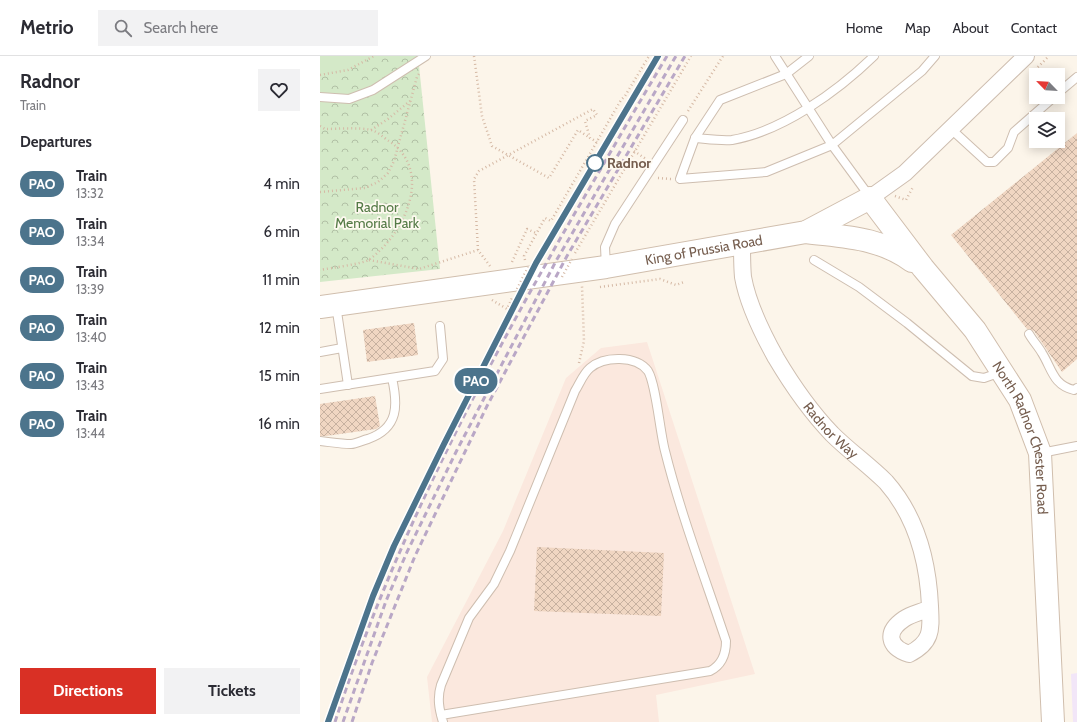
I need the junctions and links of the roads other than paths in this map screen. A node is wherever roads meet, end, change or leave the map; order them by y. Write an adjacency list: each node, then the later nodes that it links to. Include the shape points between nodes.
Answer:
1 (775, 56): 7 (lane)
2 (809, 56): 7 (lane)
3 (874, 56): 12 (lane)
4 (935, 56): 16 (lane, via 922,71)
5 (1026, 56): 14 (street, King of Prussia Road)
6 (424, 57): 10 (lane, via 373,90 349,99)
7 (786, 74): 12 (lane); 15 (lane, via 720,100)
8 (1077, 77): 9 (lane)
9 (1065, 87)
10 (320, 97)
11 (1046, 104): 14 (lane, via 1014,132 1008,148 994,162 987,162)
12 (809, 108): 15 (lane, via 762,131 732,140); 16 (lane)
13 (683, 120): 21 (lane, via 615,224 605,247)
14 (951, 129): 17 (street, King of Prussia Road, via 905,173)
15 (695, 138): 16 (lane, via 680,179 766,172)
16 (832, 145): 17 (lane)
17 (870, 198): 18 (main road, King of Prussia Road); 22 (main road, North Radnor Chester Road)
18 (806, 232): 19 (main road, King of Prussia Road); 22 (main road, via 884,244)
19 (742, 243): 21 (main road, King of Prussia Road); 36 (street, Radnor Way, via 743,277 754,316 776,358 802,398 824,425 886,482 903,506 924,558)
20 (814, 260): 28 (lane, via 859,287 972,376 984,378)
21 (606, 267): 23 (main road, King of Prussia Road)
22 (923, 268): 28 (main road, North Radnor Chester Road, via 975,330)
23 (328, 306): 26 (lane)
24 (440, 326): 29 (lane, via 443,359 435,371)
25 (1029, 334): 31 (lane, via 1052,373 1064,387 1074,390)
26 (342, 348): 27 (lane); 30 (lane)
27 (320, 352)
28 (1002, 372): 35 (main road, North Radnor Chester Road, via 1020,400)
29 (392, 378): 30 (lane); 33 (lane, via 396,398 393,415 387,428 380,434 353,444)
30 (348, 385): 32 (lane)
31 (1077, 388)
32 (320, 390)
33 (320, 441)
34 (1077, 446): 35 (lane)
35 (1040, 453): 38 (main road, North Radnor Chester Road)
36 (930, 608)
37 (442, 718): 37 (lane, via 437,696 458,640 479,602 494,584 510,551 575,391 588,371 600,362 618,358 634,362 647,371 652,383 665,452 726,642 726,650 721,661 710,671)
38 (1053, 722)

